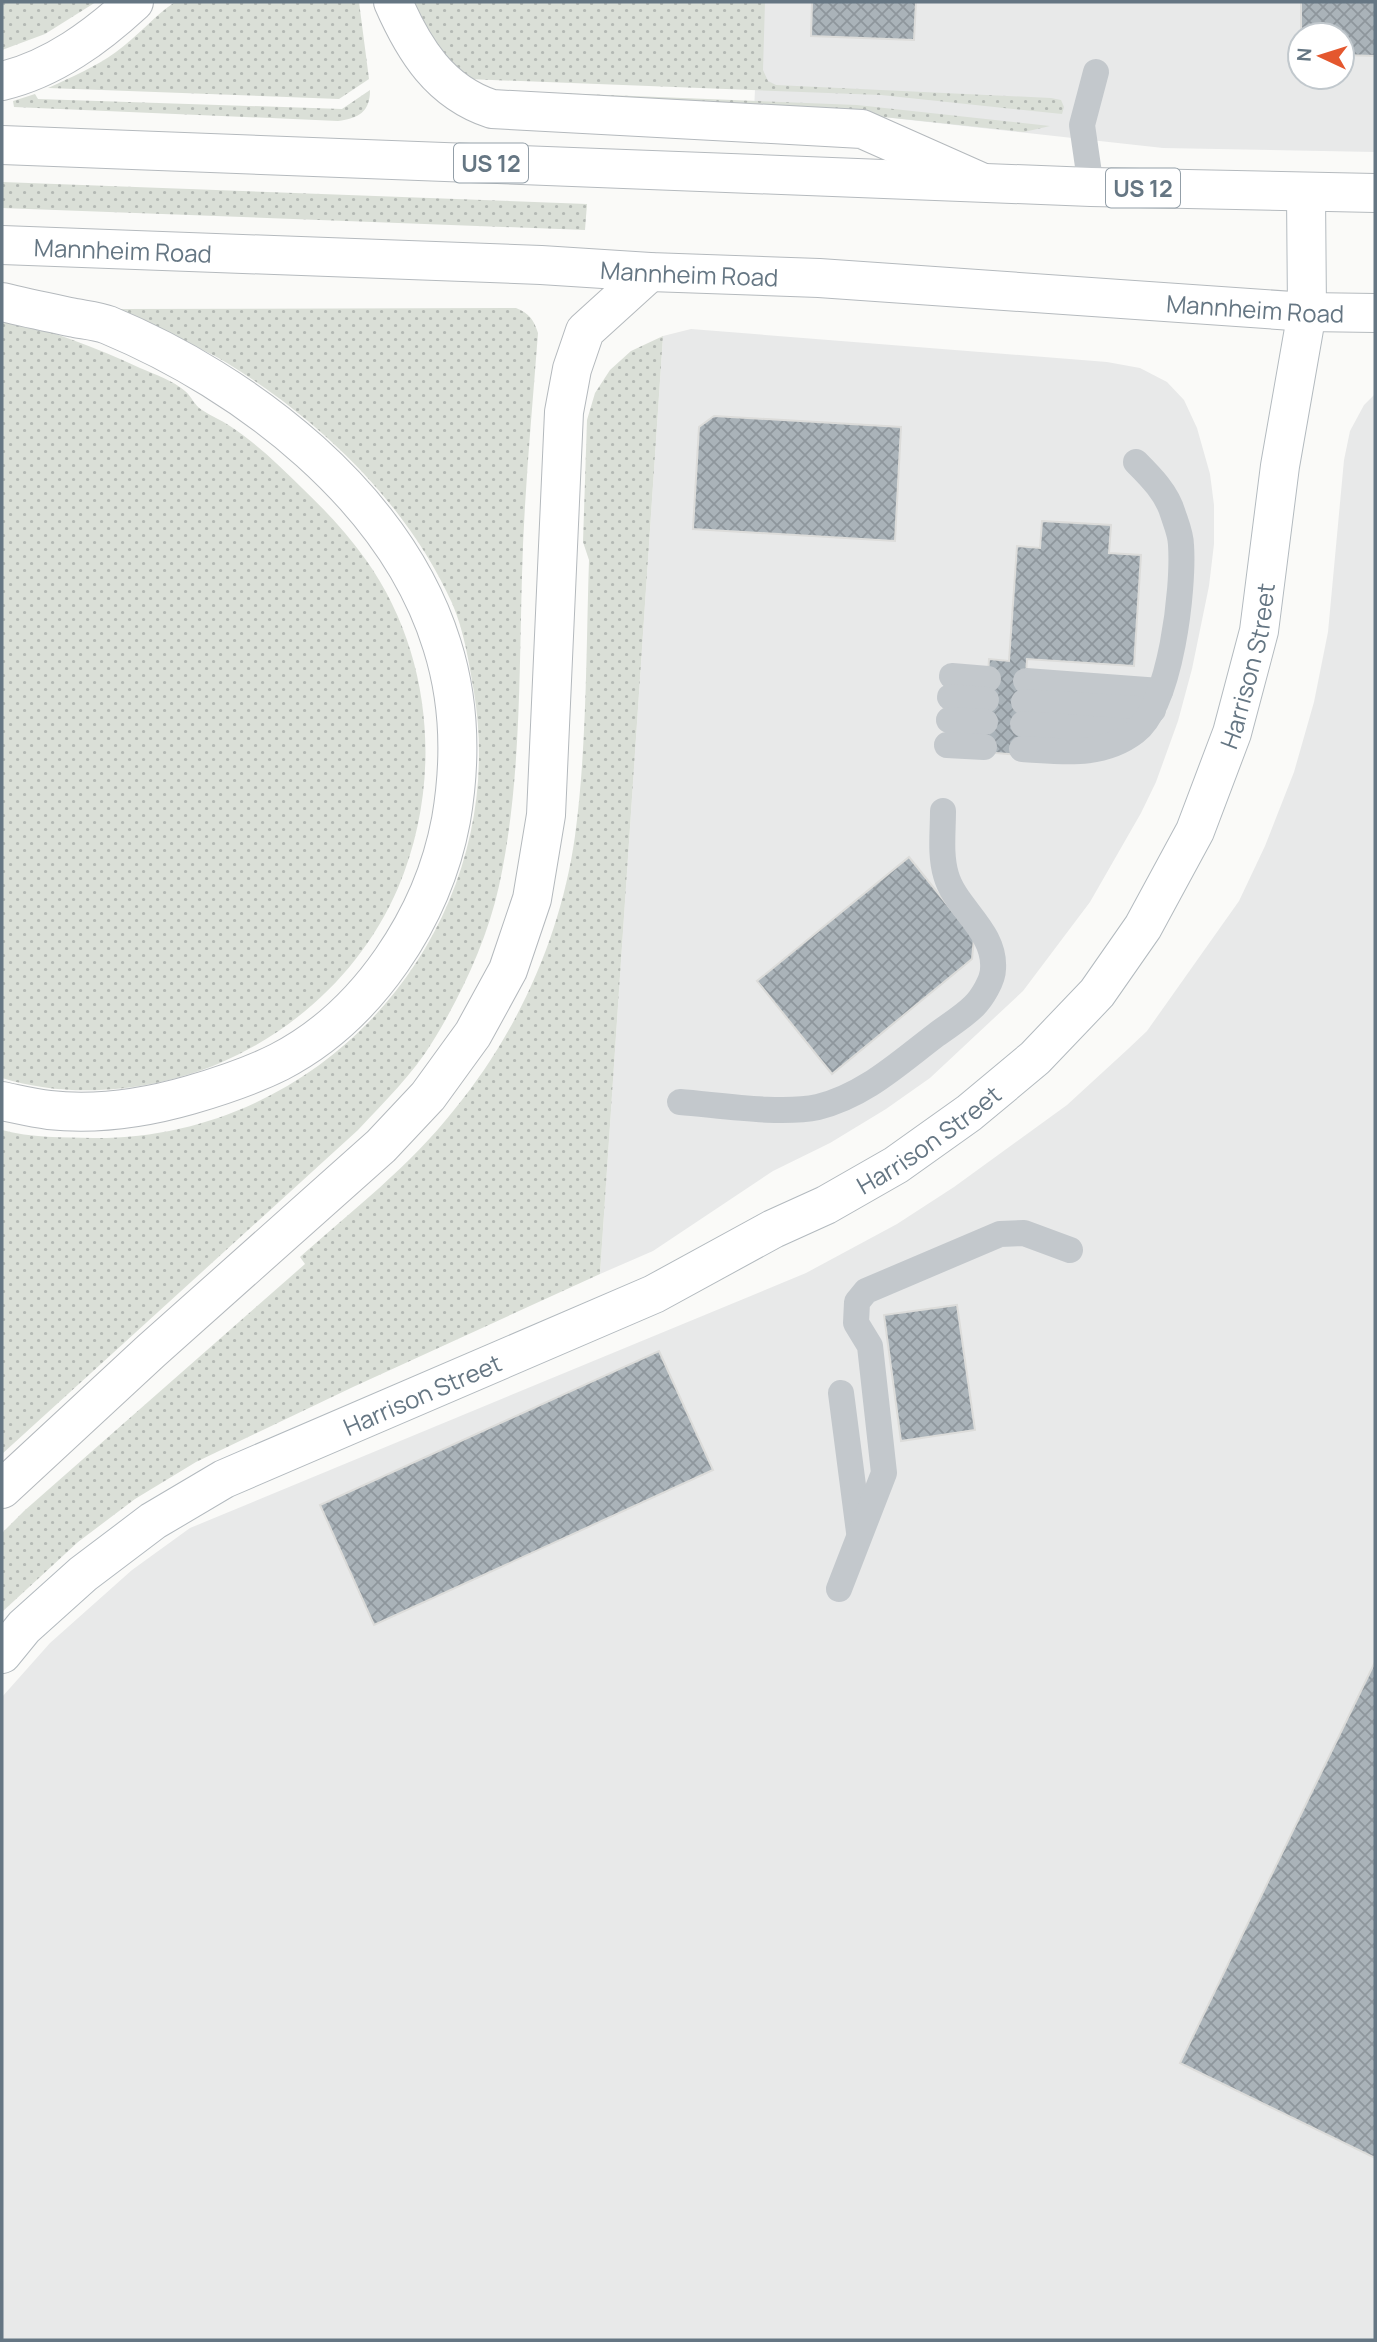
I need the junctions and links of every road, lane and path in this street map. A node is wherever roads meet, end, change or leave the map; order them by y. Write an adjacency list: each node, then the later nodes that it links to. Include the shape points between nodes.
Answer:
1 (134, 2): 4 (main road, via 76,48)
2 (393, 2): 6 (main road, via 429,68 448,86 492,109 862,129)
3 (1096, 72): 7 (lane, via 1082,125)
4 (2, 80)
5 (2, 145): 6 (main road, US 12)
6 (979, 181): 7 (main road, US 12)
7 (1091, 187): 8 (main road, US 12)
8 (1306, 193): 9 (main road, US 12); 13 (main road, Harrison Street)
9 (1375, 193)
10 (2, 245): 11 (main road, Mannheim Road)
11 (650, 272): 13 (main road, Mannheim Road, via 819,278); 23 (main road, via 586,331 572,369 564,412 546,815 532,899 508,970 473,1034 428,1096 381,1146)
12 (2, 302): 19 (main road, via 105,324 239,395 300,441 354,495 394,548 422,596 442,644 459,742 456,793 445,850 426,900 393,958 359,1001 322,1034 281,1061 229,1084 164,1102 101,1111 49,1110)
13 (1307, 312): 14 (main road, Mannheim Road); 26 (main road, Harrison Street, via 1280,466 1259,631 1232,733 1195,831 1143,927 1072,1021 969,1113 897,1165 826,1205 654,1294 224,1479 153,1521 83,1574 24,1627)
14 (1375, 313)
15 (1136, 462): 16 (lane, via 1159,485 1181,543 1177,624)
16 (1156, 701): 16 (lane, via 1136,732 1023,714)
17 (950, 710): 17 (lane, via 986,712)
18 (943, 811): 20 (lane, via 946,875 983,932 993,969 974,1006 870,1085 818,1107 787,1110)
19 (2, 1101)
20 (680, 1102)
21 (1070, 1250): 24 (lane, via 1024,1233 1000,1234 866,1291 857,1302 856,1323 870,1346 884,1473)
22 (841, 1393): 24 (lane)
23 (2, 1489)
24 (859, 1537): 25 (lane)
25 (839, 1589)
26 (2, 1654)

